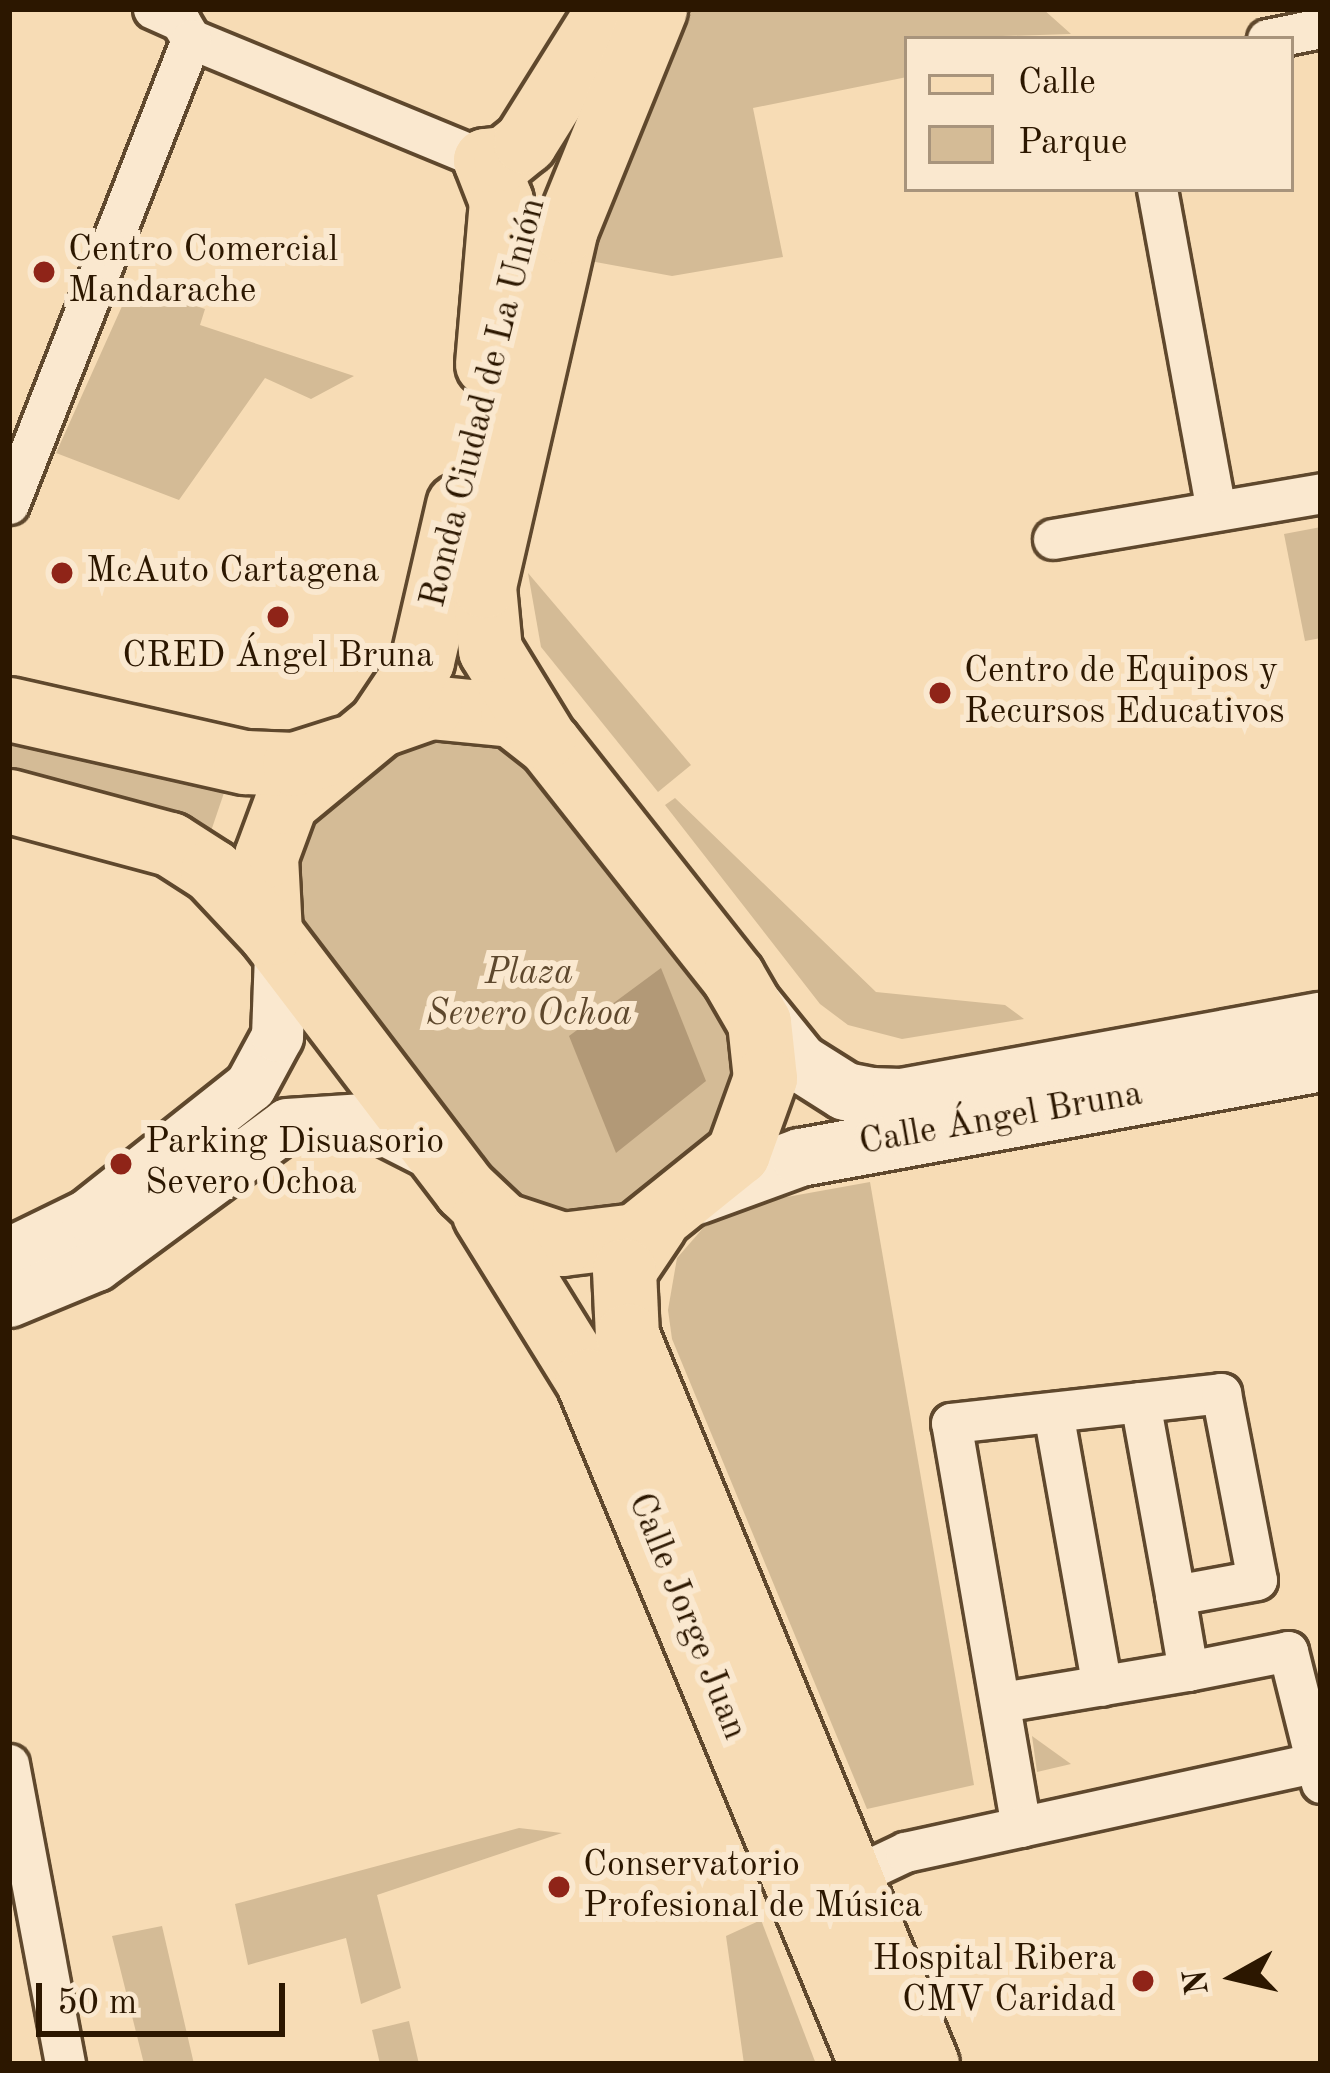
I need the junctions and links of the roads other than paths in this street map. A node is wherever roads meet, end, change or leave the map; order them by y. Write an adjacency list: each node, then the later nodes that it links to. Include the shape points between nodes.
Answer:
1 (153, 9): 6 (street, via 180,21)
2 (608, 9): 7 (main road, via 525,142 505,158); 9 (main road, Ronda Ciudad de La Unión, via 543,169)
3 (655, 9): 17 (main road, Ronda Ciudad de La Unión, via 559,252 484,586 490,650)
4 (1321, 28): 5 (street)
5 (1282, 36)
6 (190, 39): 7 (street); 11 (street)
7 (485, 160): 9 (main road, via 502,201)
8 (1158, 192): 12 (street)
9 (487, 364): 16 (main road, Ronda Ciudad de La Unión, via 422,661)
10 (1321, 493): 12 (street)
11 (9, 504)
12 (1216, 509): 13 (street)
13 (1053, 539)
14 (9, 677): 18 (street)
15 (9, 709): 18 (main road)
16 (368, 733): 17 (main road, via 430,707 467,705 512,715); 18 (main road, via 294,764); 20 (main road, via 303,782 273,829 263,884)
17 (549, 744): 21 (main road)
18 (214, 756)
19 (9, 801): 20 (main road, via 170,844 212,871)
20 (275, 944): 24 (main road); 26 (street, via 277,1036 250,1086 87,1215)
21 (748, 999): 22 (main road, Calle Ángel Bruna, via 822,1080 901,1097); 25 (main road, via 764,1048 760,1103 739,1153)
22 (1321, 1021)
23 (1321, 1062): 25 (main road, Calle Ángel Bruna, via 800,1157)
24 (456, 1177): 25 (main road, via 502,1224 562,1244 611,1243); 27 (street, via 387,1125 341,1116 287,1124 96,1264); 39 (main road, Calle Jorge Juan, via 529,1276 587,1380)
25 (671, 1212): 37 (main road, Calle Jorge Juan, via 624,1270 627,1335)
26 (9, 1253)
27 (9, 1301)
28 (1140, 1402): 29 (street); 30 (street); 30 (street, via 1221,1394 1258,1580)
29 (1053, 1412): 32 (street); 33 (street, via 951,1423)
30 (1175, 1595): 31 (street)
31 (1188, 1671): 32 (street); 35 (street, via 1288,1651)
32 (1102, 1685): 33 (street)
33 (1003, 1702): 36 (street)
34 (9, 1764): 38 (street)
35 (1318, 1769): 36 (street)
36 (1021, 1827): 37 (street, via 905,1852)
37 (850, 1877): 40 (main road, Calle Jorge Juan)
38 (65, 2064)
39 (871, 2064)
40 (928, 2064)

